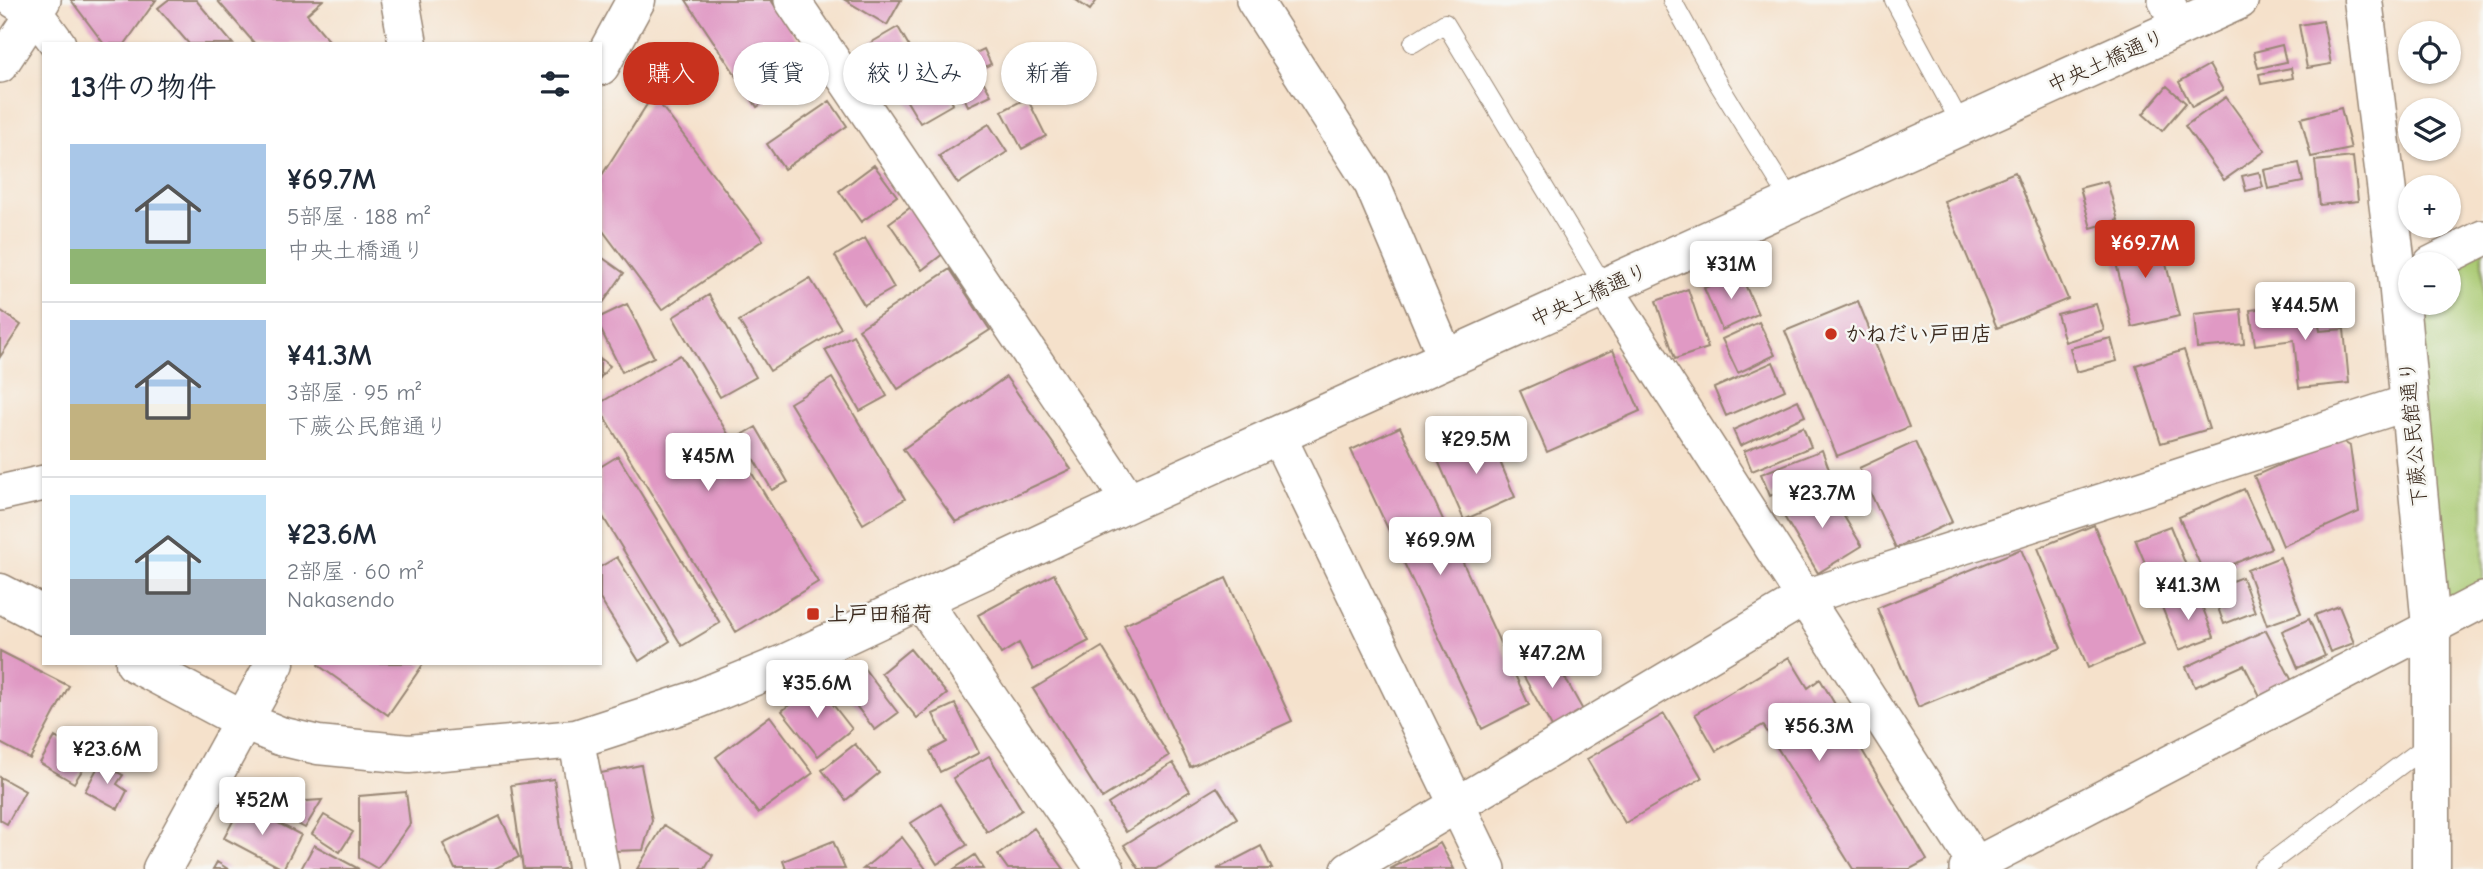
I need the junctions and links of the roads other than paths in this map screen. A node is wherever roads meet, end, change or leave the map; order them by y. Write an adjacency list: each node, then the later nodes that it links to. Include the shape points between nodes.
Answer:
1 (400, 0): 12 (main road)
2 (636, 0): 14 (main road)
3 (792, 0): 28 (street)
4 (1254, 0): 23 (street, via 1372,184)
5 (1672, 0): 17 (lane)
6 (1894, 0): 16 (lane)
7 (2239, 0): 10 (main road, 中央土橋通り)
8 (2363, 0): 19 (main road, 下蕨公民館通り)
9 (31, 4): 11 (street); 15 (street)
10 (2173, 14): 16 (main road, 中央土橋通り)
11 (57, 42)
12 (408, 42)
13 (1413, 43): 21 (lane, via 1445,23)
14 (602, 62)
15 (0, 65)
16 (1962, 126): 17 (main road, 中央土橋通り)
17 (1792, 203): 21 (main road, 中央土橋通り)
18 (2483, 238): 20 (street)
19 (2409, 252)
20 (2456, 252)
21 (1605, 288): 23 (main road, 中央土橋通り); 30 (street)
22 (2412, 315): 24 (main road, 下蕨公民館通り)
23 (1446, 358): 25 (main road, 中央土橋通り)
24 (2410, 402): 30 (street); 34 (main road, 下蕨公民館通り)
25 (1278, 436): 28 (main road, 中央土橋通り); 40 (street)
26 (42, 483): 27 (street)
27 (0, 493)
28 (1130, 502): 32 (main road, 中央土橋通り)
29 (0, 593): 33 (main road)
30 (1806, 597): 40 (street); 41 (street)
31 (2483, 600): 34 (street)
32 (922, 601): 38 (main road, 中央土橋通り, via 693,701); 44 (main road)
33 (42, 615)
34 (2431, 626): 39 (main road, 下蕨公民館通り); 41 (street)
35 (139, 665): 37 (main road, 中央土橋通り)
36 (274, 665): 37 (main road)
37 (244, 721): 38 (main road, 中央土橋通り, via 280,736 362,752 410,754); 42 (main road)
38 (576, 739): 43 (street)
39 (2430, 743): 47 (lane); 48 (main road, 下蕨公民館通り)
40 (1458, 805): 45 (street); 46 (street)
41 (1974, 867)
42 (162, 869)
43 (601, 869)
44 (1105, 869)
45 (1349, 869)
46 (1488, 869)
47 (2262, 869)
48 (2431, 869)

